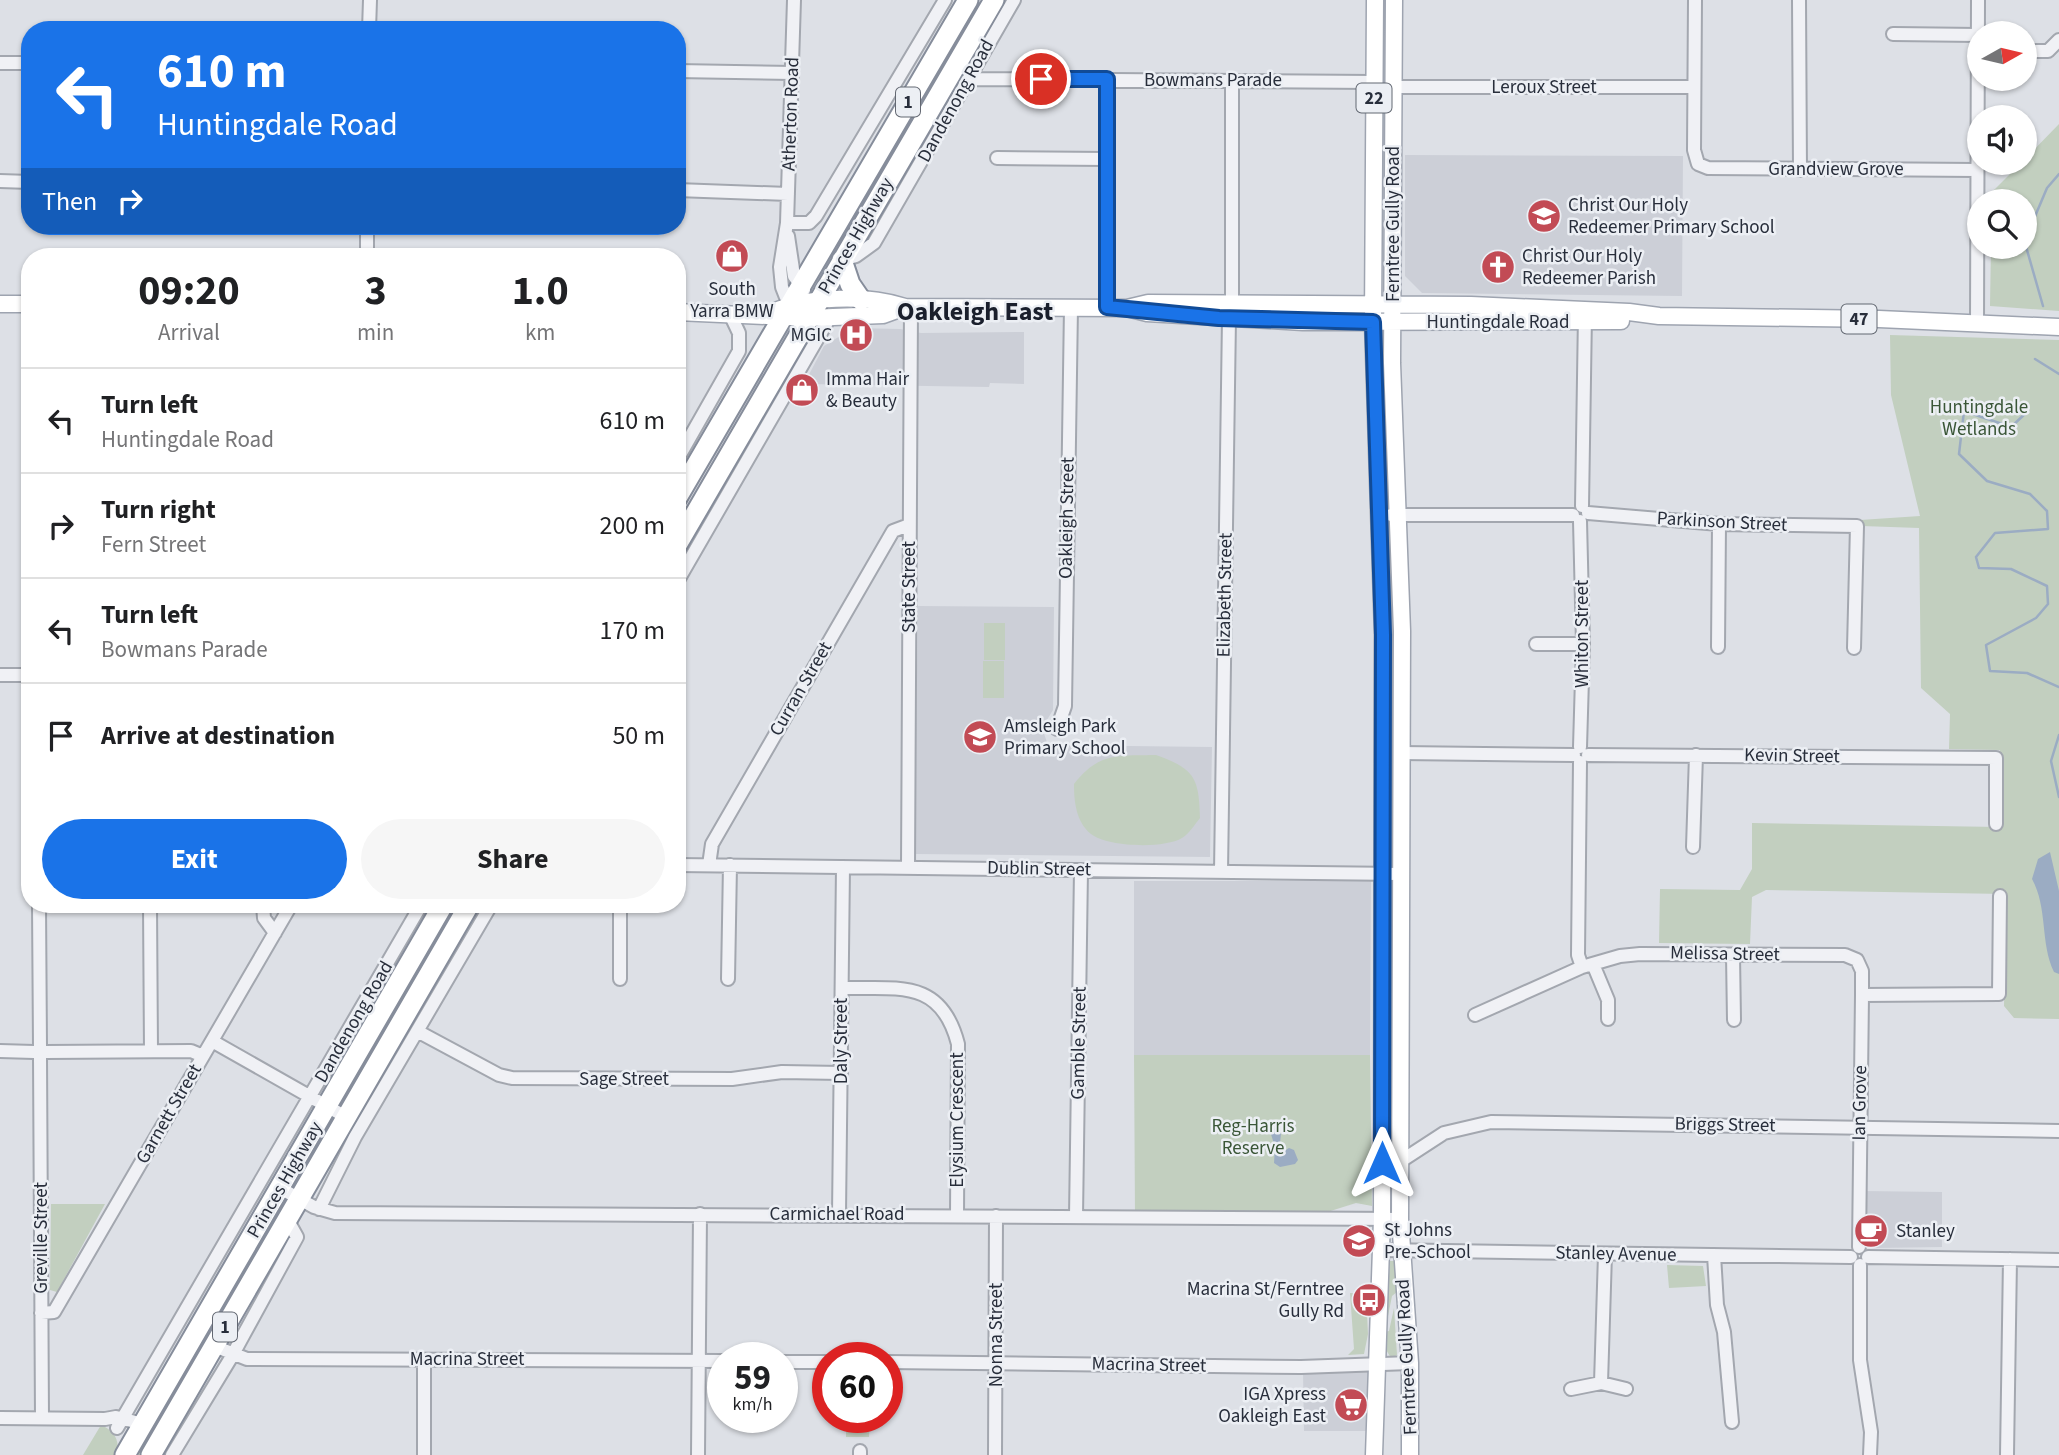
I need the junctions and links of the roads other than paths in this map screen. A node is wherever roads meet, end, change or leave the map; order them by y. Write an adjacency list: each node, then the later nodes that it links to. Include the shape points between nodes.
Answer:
1 (370, 0): 12 (street)
2 (794, 0): 21 (street, Atherton Road)
3 (945, 0): 32 (street)
4 (968, 0): 38 (highway, Princes Highway / 1)
5 (994, 0): 40 (highway, Princes Highway / 1)
6 (1014, 0): 22 (street, Dandenong Road)
7 (1375, 0): 25 (main road, Ferntree Gully Road / 22)
8 (1394, 0): 26 (main road, Ferntree Gully Road / 22)
9 (1695, 0): 27 (street)
10 (1799, 0): 30 (street)
11 (1978, 0): 13 (street)
12 (369, 21)
13 (1978, 21)
14 (1893, 34): 15 (street)
15 (1967, 35)
16 (2059, 40): 17 (street, via 2048,51)
17 (2037, 51)
18 (0, 63): 19 (street)
19 (21, 63)
20 (686, 71): 21 (street)
21 (792, 73): 37 (street, Atherton Road)
22 (969, 79): 23 (street, Bowmans Parade); 40 (street, Dandenong Road, via 874,243)
23 (1107, 79): 24 (street, Bowmans Parade); 29 (street)
24 (1232, 79): 25 (street, Bowmans Parade); 48 (street, Elizabeth Street)
25 (1374, 82): 54 (main road, Ferntree Gully Road / 22)
26 (1394, 87): 27 (street, Leroux Street); 52 (main road, Ferntree Gully Road / 22)
27 (1694, 87): 30 (street, Grandview Grove, via 1696,162 1708,168)
28 (997, 158): 29 (street)
29 (1107, 159): 47 (street)
30 (1800, 170): 31 (street, Grandview Grove)
31 (1967, 170)
32 (843, 175): 38 (street); 39 (street, via 813,221)
33 (1977, 175): 56 (street)
34 (0, 181): 35 (street)
35 (21, 182)
36 (686, 190): 37 (street)
37 (788, 191): 39 (street, Atherton Road)
38 (848, 203): 41 (highway, Princes Highway / 1)
39 (787, 226): 41 (street, Atherton Road, via 791,266); 50 (street, Atherton Road)
40 (842, 260): 42 (highway); 51 (highway, Princes Highway / 1)
41 (799, 286): 50 (highway, Princes Highway / 1); 51 (street)
42 (861, 300): 45 (main road, Huntingdale Road / 47); 51 (main road, Huntingdale Road / 47)
43 (0, 304): 44 (main road)
44 (21, 304)
45 (908, 307): 46 (main road, Huntingdale Road / 47); 51 (main road, Huntingdale Road / 47, via 883,315); 67 (street, State Street)
46 (1071, 307): 47 (main road, Huntingdale Road / 47); 76 (street, Oakleigh Street, via 1065,706)
47 (1107, 307): 48 (main road, Huntingdale Road / 47, via 1148,303)
48 (1230, 311): 54 (main road, Huntingdale Road / 47); 88 (street, Elizabeth Street)
49 (686, 312): 53 (main road, Huntingdale Road / 47)
50 (779, 312): 51 (main road, Huntingdale Road / 47); 53 (main road, Huntingdale Road / 47); 58 (highway, Princes Highway / 1)
51 (819, 312): 59 (highway, Princes Highway / 1); 60 (street)
52 (1392, 313): 54 (main road, Huntingdale Road / 47); 55 (main road, Huntingdale Road / 47); 65 (main road, Ferntree Gully Road / 22)
53 (730, 314): 61 (street, via 739,332 739,351)
54 (1373, 314): 64 (main road, Ferntree Gully Road / 22)
55 (1585, 316): 56 (main road, Huntingdale Road / 47); 63 (street, Whiton Street)
56 (1977, 324): 57 (main road, Huntingdale Road / 47)
57 (2059, 327)
58 (741, 386): 59 (street); 62 (highway, Princes Highway / 1)
59 (766, 393): 60 (street); 68 (highway, Princes Highway / 1)
60 (776, 410): 69 (street)
61 (686, 444)
62 (686, 482)
63 (1581, 514): 65 (street, Parkinson Street); 66 (street, Parkinson Street); 71 (street, Whiton Street)
64 (1380, 515): 65 (street, Parkinson Street); 89 (main road, Ferntree Gully Road / 22)
65 (1398, 515): 77 (main road, Ferntree Gully Road / 22)
66 (1719, 524): 72 (street); 73 (street, Parkinson Street, via 1857,526)
67 (909, 525): 83 (street, Curran Street, via 892,531 712,844); 86 (street, State Street)
68 (686, 530)
69 (686, 566)
70 (1536, 644): 71 (street)
71 (1583, 644): 78 (street, Whiton Street)
72 (1718, 647)
73 (1854, 648)
74 (0, 675): 75 (street)
75 (21, 676)
76 (1057, 729)
77 (1401, 752): 78 (street, Kevin Street); 90 (main road, Ferntree Gully Road / 22)
78 (1581, 755): 79 (street, Kevin Street); 104 (street, Whiton Street, via 1578,955)
79 (1696, 755): 80 (street, Kevin Street, via 1996,758); 81 (street)
80 (1996, 824)
81 (1693, 848)
82 (686, 864): 83 (street, Dublin Street)
83 (709, 865): 84 (street, Dublin Street)
84 (730, 865): 85 (street, Dublin Street); 106 (street)
85 (843, 867): 86 (street, Dublin Street); 107 (street, Daly Street)
86 (908, 868): 87 (street, Dublin Street)
87 (1081, 870): 88 (street, Dublin Street); 131 (street, Gamble Street)
88 (1221, 872): 89 (street, Dublin Street)
89 (1383, 874): 90 (street, Dublin Street); 133 (main road, Ferntree Gully Road / 22)
90 (1400, 874): 123 (main road, Ferntree Gully Road / 22)
91 (2000, 896): 108 (street, via 1999,994)
92 (39, 913): 116 (street, Greville Street)
93 (150, 913): 115 (street)
94 (264, 913): 101 (street)
95 (286, 913): 101 (street, Garnett Street)
96 (417, 913): 119 (street, Dandenong Road)
97 (438, 913): 119 (highway, Princes Highway / 1)
98 (464, 913): 120 (highway, Princes Highway / 1)
99 (486, 913): 112 (street)
100 (620, 913): 105 (street)
101 (275, 933): 113 (street, Garnett Street)
102 (1733, 955): 103 (street, Melissa Street, via 1845,955); 104 (street, Melissa Street, via 1640,954); 111 (street)
103 (1857, 960): 108 (street, Ian Grove)
104 (1587, 966): 109 (street, Melissa Street); 110 (street, Whiton Street, via 1608,1000)
105 (620, 979)
106 (728, 979)
107 (842, 988): 118 (street, Daly Street); 129 (street, Elysium Crescent, via 913,989 944,1009 953,1026 958,1044)
108 (1862, 995): 121 (street, Ian Grove)
109 (1475, 1015)
110 (1608, 1018)
111 (1734, 1020)
112 (417, 1031): 118 (street, Sage Street, via 499,1076 512,1078 732,1079 782,1072); 126 (street)
113 (212, 1041): 117 (street, Garnett Street); 119 (street)
114 (0, 1051): 116 (street)
115 (151, 1051): 116 (street); 117 (street, via 191,1051)
116 (40, 1052): 142 (street, Greville Street)
117 (203, 1056): 142 (street, Garnett Street, via 54,1312)
118 (841, 1073): 128 (street, Daly Street)
119 (318, 1103): 120 (street); 124 (highway, Princes Highway / 1); 158 (street, Dandenong Road)
120 (346, 1117): 125 (highway, Princes Highway / 1)
121 (1859, 1127): 122 (street, Briggs Street); 123 (street, Briggs Street, via 1491,1122 1444,1133); 139 (street, Ian Grove)
122 (2059, 1131)
123 (1401, 1161): 134 (main road, Ferntree Gully Road / 22)
124 (280, 1188): 125 (street, Carmichael Road); 159 (highway, Princes Highway / 1)
125 (299, 1199): 126 (street, Carmichael Road); 132 (highway, Princes Highway / 1)
126 (319, 1209): 127 (street, Carmichael Road, via 335,1213)
127 (700, 1214): 128 (street, Carmichael Road); 146 (street)
128 (839, 1214): 129 (street, Carmichael Road)
129 (957, 1216): 130 (street, Carmichael Road)
130 (996, 1216): 131 (street, Carmichael Road); 149 (street, Nonna Street)
131 (1076, 1217): 133 (street, Carmichael Road)
132 (287, 1219): 143 (highway, Princes Highway / 1); 144 (street, via 297,1237)
133 (1382, 1219): 134 (street, Carmichael Road); 135 (main road, Ferntree Gully Road / 22)
134 (1400, 1219): 136 (main road, Ferntree Gully Road / 22)
135 (1381, 1250): 136 (street, Stanley Avenue); 151 (main road, Ferntree Gully Road / 22)
136 (1401, 1250): 137 (street, Stanley Avenue); 150 (main road, Ferntree Gully Road / 22)
137 (1605, 1254): 138 (street, Stanley Avenue); 152 (street)
138 (1714, 1255): 139 (street, Stanley Avenue); 157 (street)
139 (1859, 1257): 140 (street, Stanley Avenue); 168 (street, Ian Grove, via 1860,1360)
140 (2010, 1259): 141 (street, Stanley Avenue); 169 (street)
141 (2059, 1260)
142 (41, 1313): 156 (street, Greville Street)
143 (214, 1346): 144 (street, Macrina Street); 162 (highway, Princes Highway / 1)
144 (232, 1356): 145 (street, Macrina Street); 163 (street)
145 (424, 1360): 146 (street, Macrina Street); 164 (street)
146 (699, 1361): 147 (street, Macrina Street); 165 (street)
147 (707, 1361)
148 (903, 1362): 149 (street, Macrina Street)
149 (995, 1363): 151 (street, Macrina Street); 166 (street, Nonna Street)
150 (1410, 1363): 151 (street, Macrina Street); 160 (main road, Ferntree Gully Road / 22)
151 (1378, 1365): 167 (main road, Ferntree Gully Road / 22)
152 (1601, 1383): 153 (street); 154 (street)
153 (1571, 1388)
154 (1626, 1389)
155 (0, 1418): 156 (street)
156 (42, 1418): 158 (street)
157 (1733, 1422)
158 (120, 1423): 159 (street); 161 (street)
159 (143, 1424): 161 (highway, Princes Highway / 1)
160 (1414, 1452)
161 (126, 1453)
162 (151, 1455)
163 (172, 1455)
164 (424, 1455)
165 (698, 1455)
166 (995, 1455)
167 (1374, 1455)
168 (1870, 1455)
169 (2007, 1455)

